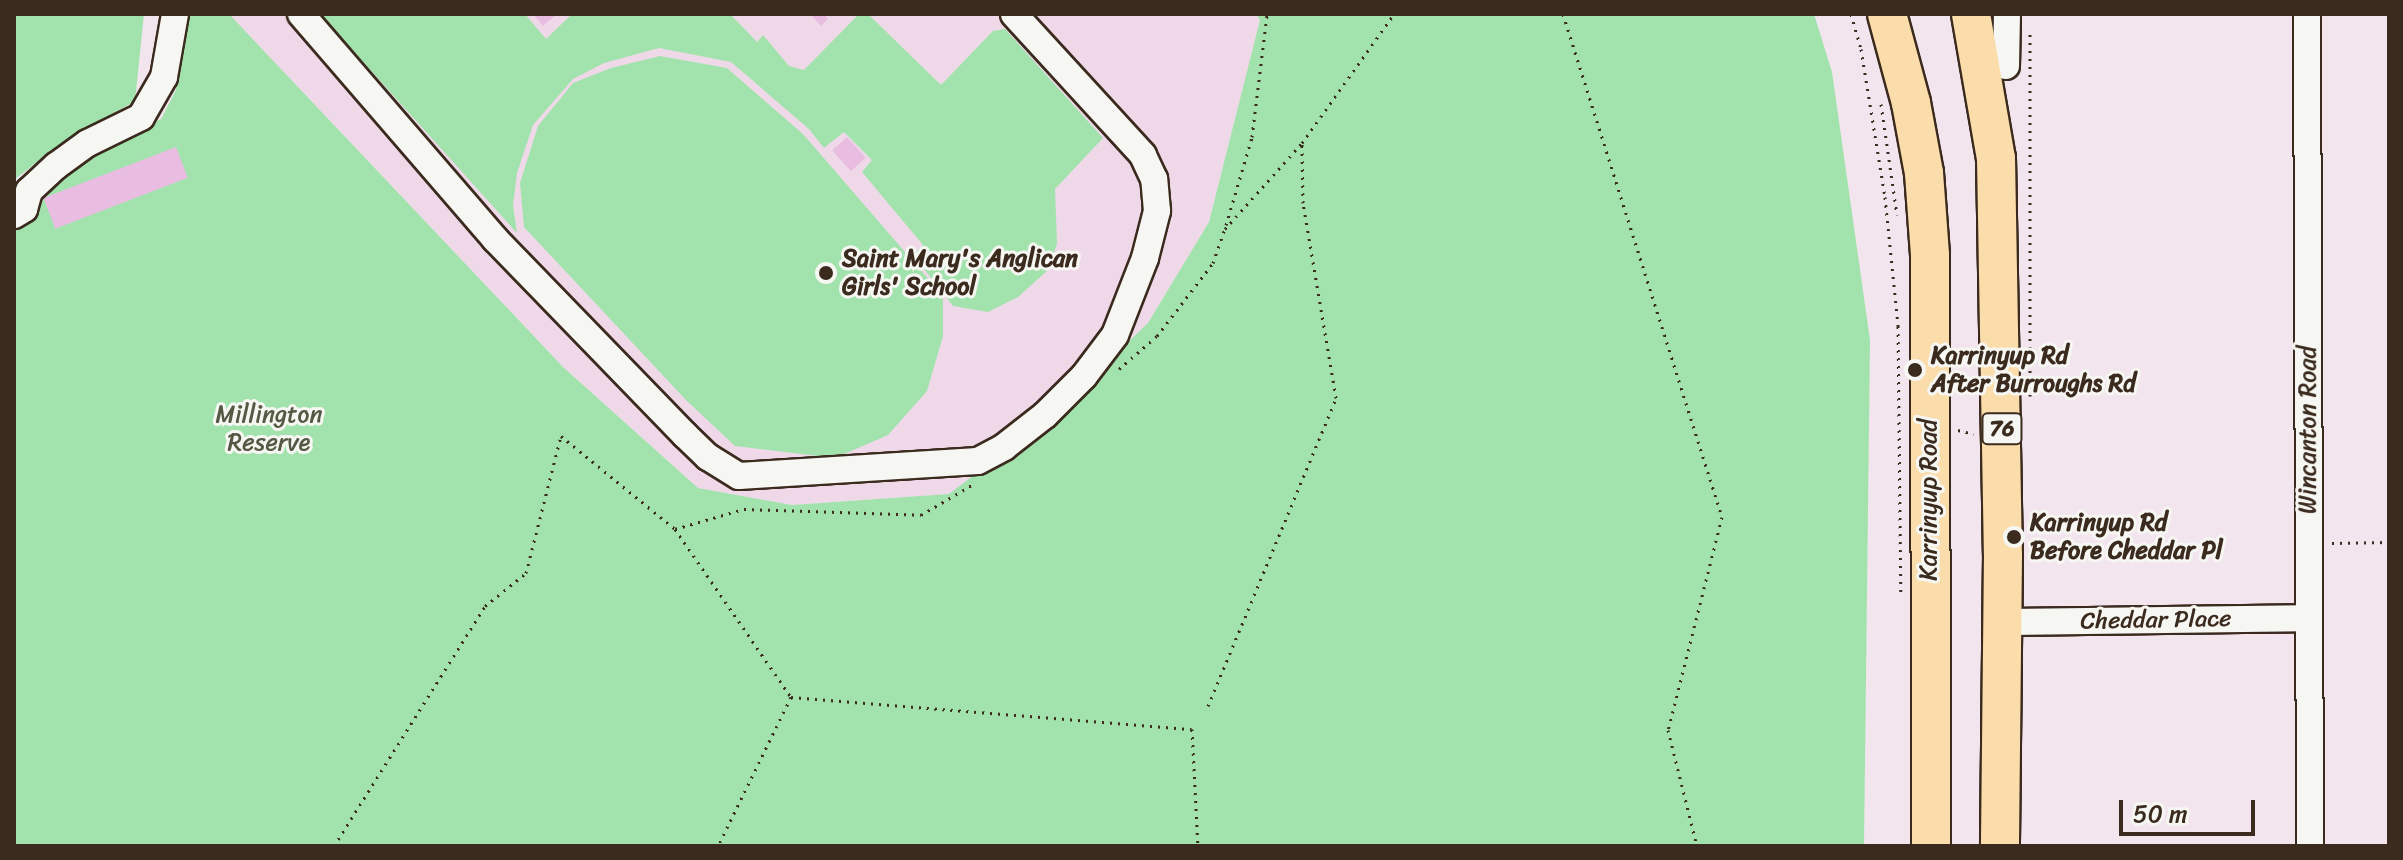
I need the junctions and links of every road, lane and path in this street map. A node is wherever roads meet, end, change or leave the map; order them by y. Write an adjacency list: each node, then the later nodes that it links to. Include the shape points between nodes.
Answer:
1 (175, 14): 14 (street, via 164,77 141,117 56,166 29,191 24,209)
2 (301, 14): 3 (street, via 495,239 685,435 739,476 978,461 1045,415 1115,335 1154,223 1154,179 1143,155)
3 (1014, 14)
4 (1267, 14): 15 (path, via 1252,137)
5 (1394, 14): 13 (path)
6 (1563, 14): 32 (path, via 1722,517 1668,730)
7 (1851, 14): 18 (path, via 1885,197)
8 (1887, 14): 18 (highway, Karrinyup Road, via 1924,173 1930,255)
9 (1971, 14): 19 (highway, 76, via 1996,158)
10 (2307, 14): 23 (street, Wincanton Road)
11 (2018, 20): 12 (street); 17 (path, via 2030,83)
12 (2006, 66)
13 (1302, 143): 15 (path); 28 (path, via 1303,203 1336,398)
14 (14, 215)
15 (1225, 229): 16 (path, via 1213,263 1157,336)
16 (1109, 377)
17 (2030, 408)
18 (1914, 422): 19 (path); 24 (path); 33 (highway, Karrinyup Road)
19 (2002, 439): 26 (highway, 76)
20 (973, 485): 21 (path, via 921,515 744,509)
21 (675, 529): 27 (path); 29 (path, via 561,436 526,573 485,606)
22 (2389, 542): 23 (path)
23 (2309, 543): 25 (street, Wincanton Road)
24 (1901, 597)
25 (2309, 618): 26 (street, Cheddar Place); 35 (street, Wincanton Road)
26 (2002, 622): 34 (highway, 76)
27 (791, 697): 30 (path); 31 (path, via 1192,729)
28 (1208, 706)
29 (334, 846)
30 (718, 846)
31 (1198, 846)
32 (1697, 846)
33 (1931, 846)
34 (2000, 846)
35 (2310, 846)

